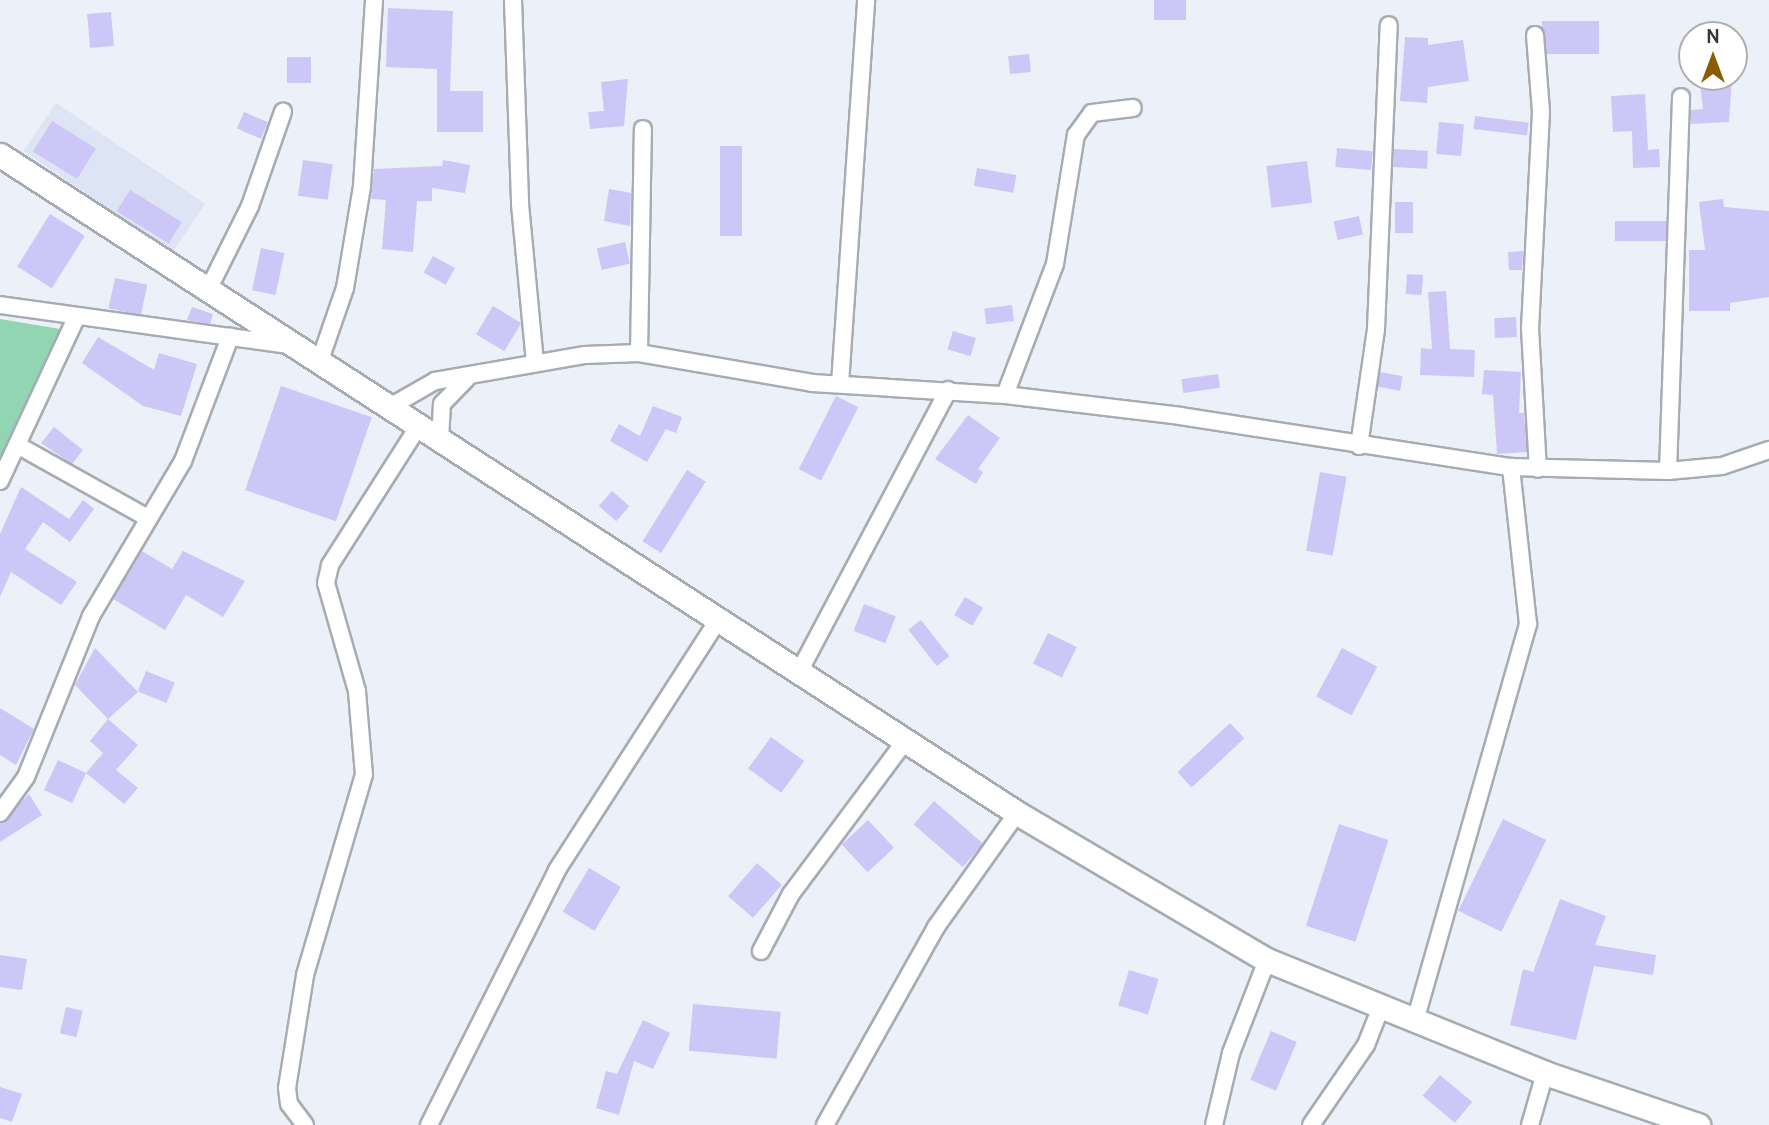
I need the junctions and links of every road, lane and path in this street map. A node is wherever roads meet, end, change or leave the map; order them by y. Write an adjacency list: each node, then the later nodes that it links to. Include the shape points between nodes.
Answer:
1 (374, 0): 17 (street, via 362,186 345,288)
2 (513, 0): 18 (street, via 520,204)
3 (866, 0): 20 (street)
4 (1389, 25): 27 (street, via 1377,315)
5 (1535, 35): 30 (street, via 1541,112 1530,328)
6 (1681, 97): 31 (street)
7 (1133, 108): 22 (street, via 1091,113 1079,128 1055,264)
8 (283, 112): 11 (street, via 250,206)
9 (643, 129): 16 (street)
10 (0, 155): 11 (street)
11 (208, 290): 15 (street)
12 (0, 305): 13 (street)
13 (77, 316): 14 (street); 26 (street)
14 (230, 337): 15 (street); 33 (street, via 183,461)
15 (294, 346): 17 (street)
16 (639, 353): 18 (street); 20 (street)
17 (319, 363): 23 (street)
18 (535, 363): 19 (street)
19 (468, 377): 23 (street, via 435,381); 25 (street, via 442,404)
20 (840, 384): 21 (street)
21 (948, 390): 22 (street); 35 (street)
22 (1005, 395): 27 (street)
23 (388, 408): 24 (street)
24 (418, 427): 25 (street); 44 (street, via 330,565 326,583 357,691 364,775 305,975 287,1088 289,1104)
25 (440, 440): 34 (street)
26 (19, 446): 32 (street); 33 (street)
27 (1359, 446): 29 (street)
28 (1769, 450): 31 (street, via 1722,466)
29 (1511, 467): 30 (street); 42 (street, via 1528,624)
30 (1538, 469): 31 (street)
31 (1668, 471)
32 (0, 481)
33 (146, 517): 37 (street, via 91,616 26,777)
34 (719, 620): 35 (street); 45 (street, via 557,870)
35 (799, 672): 36 (street)
36 (905, 741): 38 (street); 39 (street, via 791,894)
37 (0, 813)
38 (1017, 813): 40 (street); 46 (street, via 936,927)
39 (761, 951)
40 (1266, 960): 41 (street); 47 (street, via 1231,1053)
41 (1381, 1007): 42 (street); 48 (street, via 1366,1045)
42 (1415, 1021): 43 (street)
43 (1545, 1073): 49 (street); 50 (street)
44 (305, 1125)
45 (429, 1125)
46 (825, 1125)
47 (1214, 1125)
48 (1311, 1125)
49 (1530, 1125)
50 (1698, 1125)

